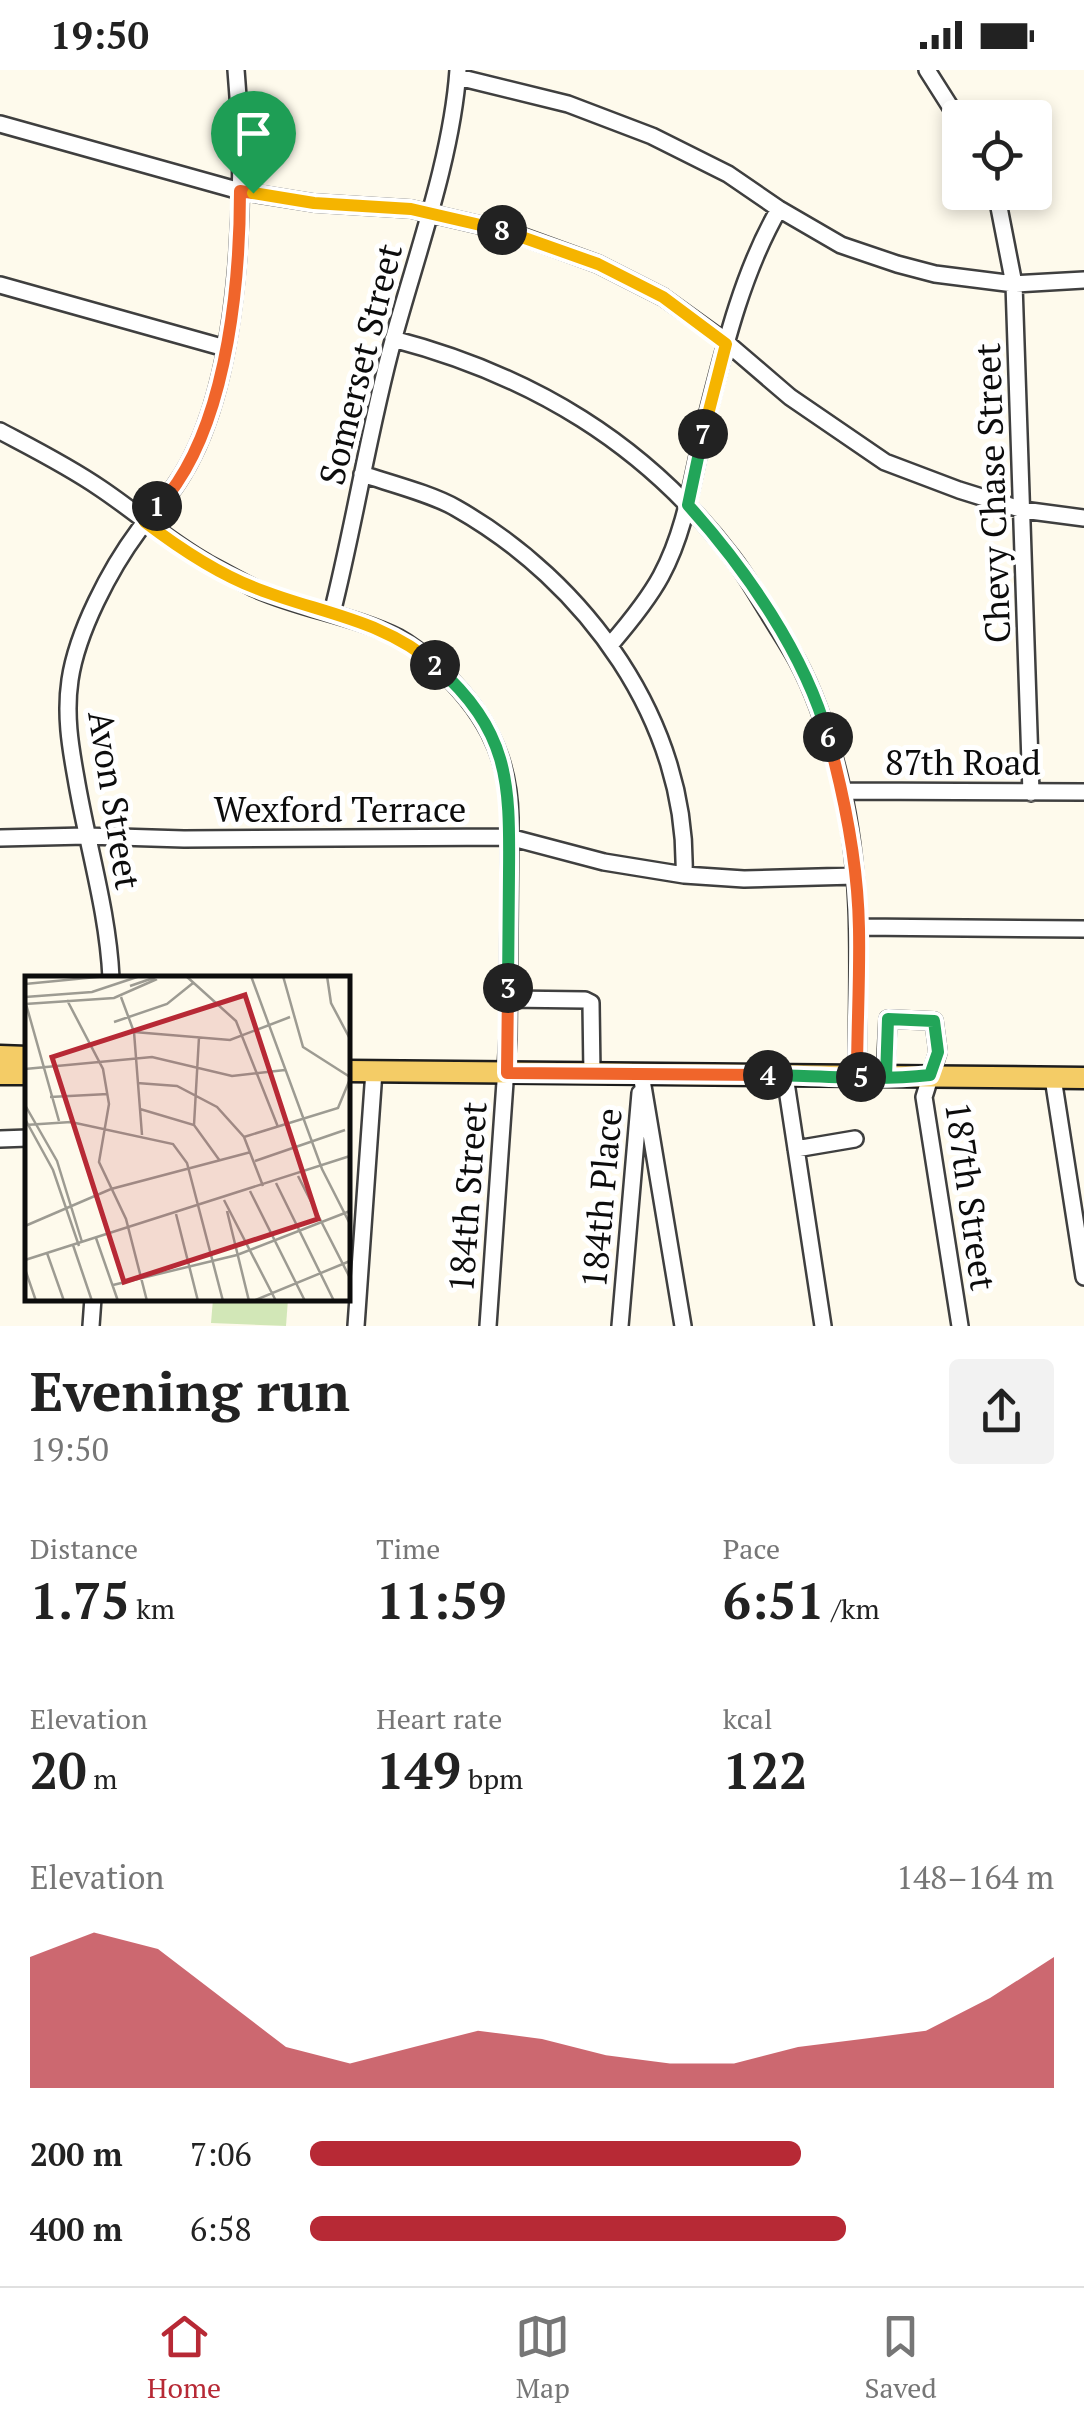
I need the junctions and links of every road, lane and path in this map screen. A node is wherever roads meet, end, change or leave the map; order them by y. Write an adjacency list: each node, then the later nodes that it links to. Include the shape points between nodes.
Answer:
1 (236, 70): 6 (street, Avon Street)
2 (927, 70): 4 (street)
3 (458, 73): 7 (street, via 652,136); 9 (street, Somerset Street)
4 (946, 100)
5 (0, 124): 6 (street)
6 (240, 191): 9 (street); 15 (street, Avon Street)
7 (780, 209): 11 (street, via 842,246 897,264); 14 (street, via 752,265)
8 (1000, 210): 11 (street, Chevy Chase Street)
9 (430, 212): 13 (street, Somerset Street); 14 (street, via 598,264 663,297)
10 (1084, 280): 11 (street)
11 (1014, 284): 19 (street, Chevy Chase Street)
12 (0, 285): 15 (street)
13 (393, 340): 17 (street, Somerset Street); 18 (street, via 465,360 553,401 620,444)
14 (726, 344): 18 (street); 19 (street, via 885,462)
15 (225, 348): 21 (street, Avon Street, via 196,446)
16 (0, 431): 21 (street, 184th Street, via 101,488)
17 (362, 474): 22 (street, Somerset Street); 23 (street, via 453,506 524,553)
18 (688, 505): 23 (street, via 660,579); 24 (street, via 734,560 798,662)
19 (1023, 510): 20 (street); 25 (street, Chevy Chase Street)
20 (1084, 518)
21 (145, 522): 22 (street, 184th Street, via 256,588); 27 (street, Avon Street, via 106,581 70,678 67,726)
22 (332, 613): 29 (street, 184th Street, via 402,640 462,689 500,756)
23 (610, 644): 30 (street, via 651,718 675,784)
24 (842, 791): 25 (street, 87th Road); 31 (street)
25 (1032, 792): 26 (street, 87th Road)
26 (1084, 792)
27 (86, 836): 28 (street, Wexford Terrace); 29 (street, Wexford Terrace); 34 (street, Avon Street)
28 (0, 838)
29 (510, 838): 30 (street, Wexford Terrace); 35 (street, 184th Street)
30 (684, 875): 31 (street, Wexford Terrace)
31 (856, 876): 32 (street)
32 (859, 927): 33 (street); 45 (street)
33 (1084, 929)
34 (111, 976)
35 (508, 1004): 40 (street, 184th Street); 41 (street, via 591,1003)
36 (0, 1056): 37 (main road)
37 (25, 1057)
38 (350, 1071): 39 (main road)
39 (374, 1071): 40 (main road); 58 (street)
40 (507, 1073): 41 (main road); 59 (street, 184th Street)
41 (592, 1074): 42 (main road)
42 (642, 1074): 44 (main road); 53 (street); 54 (street, 184th Place)
43 (930, 1075): 46 (main road); 46 (street, 187th Street, via 938,1052 934,1021 888,1019); 47 (main road); 63 (street, 187th Street, via 924,1097)
44 (785, 1076): 45 (main road); 52 (street)
45 (857, 1076): 46 (main road)
46 (886, 1077)
47 (1052, 1078): 48 (main road); 55 (street)
48 (1084, 1078)
49 (25, 1138): 50 (street)
50 (0, 1139)
51 (855, 1139): 52 (street)
52 (796, 1149): 62 (street)
53 (660, 1187): 54 (street); 61 (street)
54 (632, 1188): 60 (street, 184th Place)
55 (1084, 1276)
56 (93, 1301): 57 (street)
57 (91, 1326)
58 (356, 1326)
59 (488, 1326)
60 (620, 1326)
61 (683, 1326)
62 (823, 1326)
63 (960, 1326)

